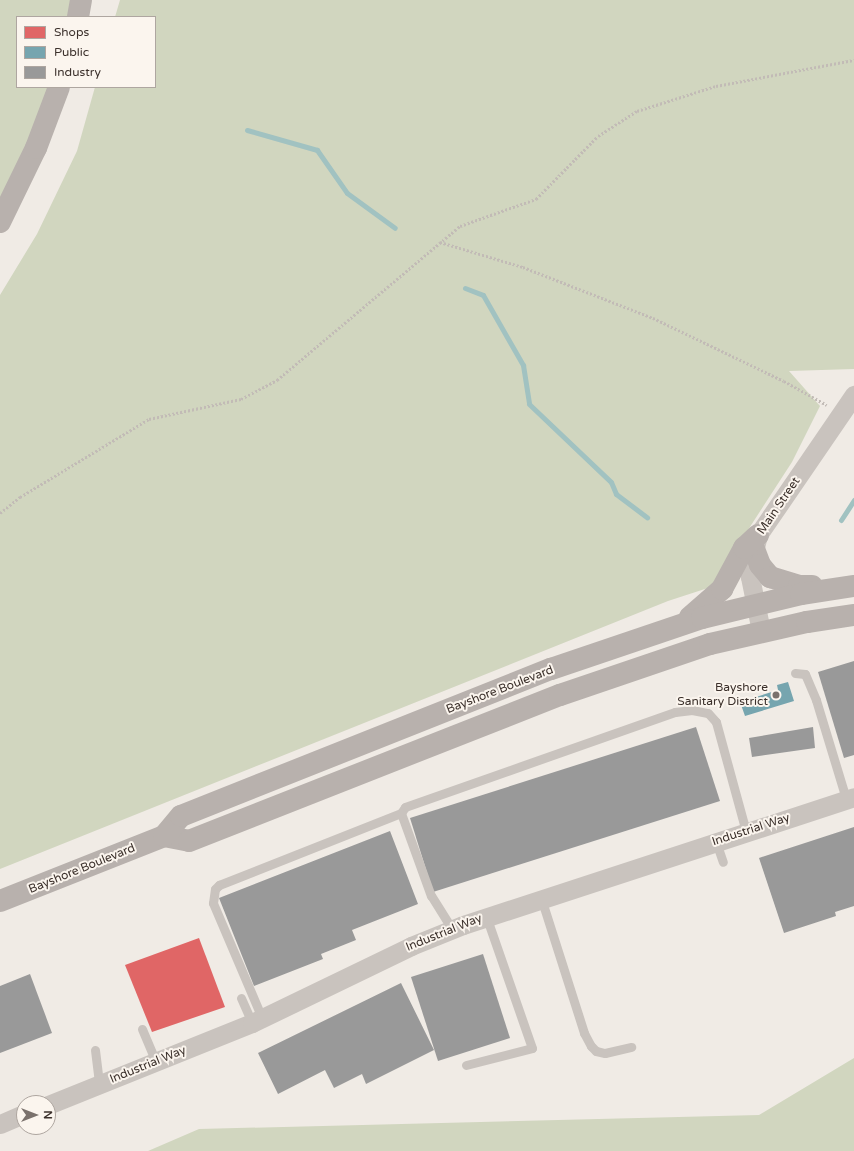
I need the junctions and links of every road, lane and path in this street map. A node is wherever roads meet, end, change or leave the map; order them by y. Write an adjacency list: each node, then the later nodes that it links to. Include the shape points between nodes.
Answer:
1 (81, 0): 2 (main road)
2 (78, 16)
3 (854, 60): 6 (path, via 716,86 637,111 598,136 536,199 460,226)
4 (59, 88): 5 (main road, via 33,155)
5 (0, 222)
6 (440, 242): 8 (path, via 523,266 653,318 784,381); 9 (path, via 271,384 241,399 149,419 20,497)
7 (854, 395): 8 (street, Main Street)
8 (840, 415): 10 (street, Main Street)
9 (0, 513)
10 (756, 542): 11 (main road, via 760,565 770,577 799,586); 12 (street, Main Street, via 750,576); 14 (main road, via 744,548 722,589)
11 (850, 586): 12 (main road, Bayshore Boulevard)
12 (754, 604): 14 (main road, Bayshore Boulevard); 15 (street, Main Street)
13 (853, 616): 15 (main road)
14 (677, 627): 20 (main road, Bayshore Boulevard, via 551,669 180,816)
15 (761, 631): 20 (main road, via 710,644 560,695 189,841)
16 (795, 674): 17 (lane, via 805,674)
17 (850, 798): 19 (street, Industrial Way)
18 (401, 813): 19 (lane, via 405,807 674,712 692,710 708,713 716,722); 26 (lane, via 431,896); 28 (lane, via 219,885 215,889 213,903)
19 (746, 832): 21 (street, Industrial Way)
20 (164, 836): 24 (main road, Bayshore Boulevard)
21 (716, 842): 22 (lane); 23 (street, Industrial Way)
22 (723, 862)
23 (541, 898): 25 (street, Industrial Way); 30 (lane, via 584,1033 591,1046 596,1051 605,1053)
24 (0, 901)
25 (486, 916): 26 (street, Industrial Way); 33 (lane, via 532,1048)
26 (452, 929): 28 (street, Industrial Way, via 411,946)
27 (241, 998): 28 (lane)
28 (257, 1021): 32 (street, Industrial Way)
29 (142, 1029): 32 (lane)
30 (631, 1048)
31 (94, 1050): 34 (lane)
32 (156, 1062): 34 (street, Industrial Way)
33 (466, 1065)
34 (99, 1084): 35 (street, Industrial Way)
35 (56, 1102)
36 (16, 1117): 37 (street)
37 (0, 1124)

